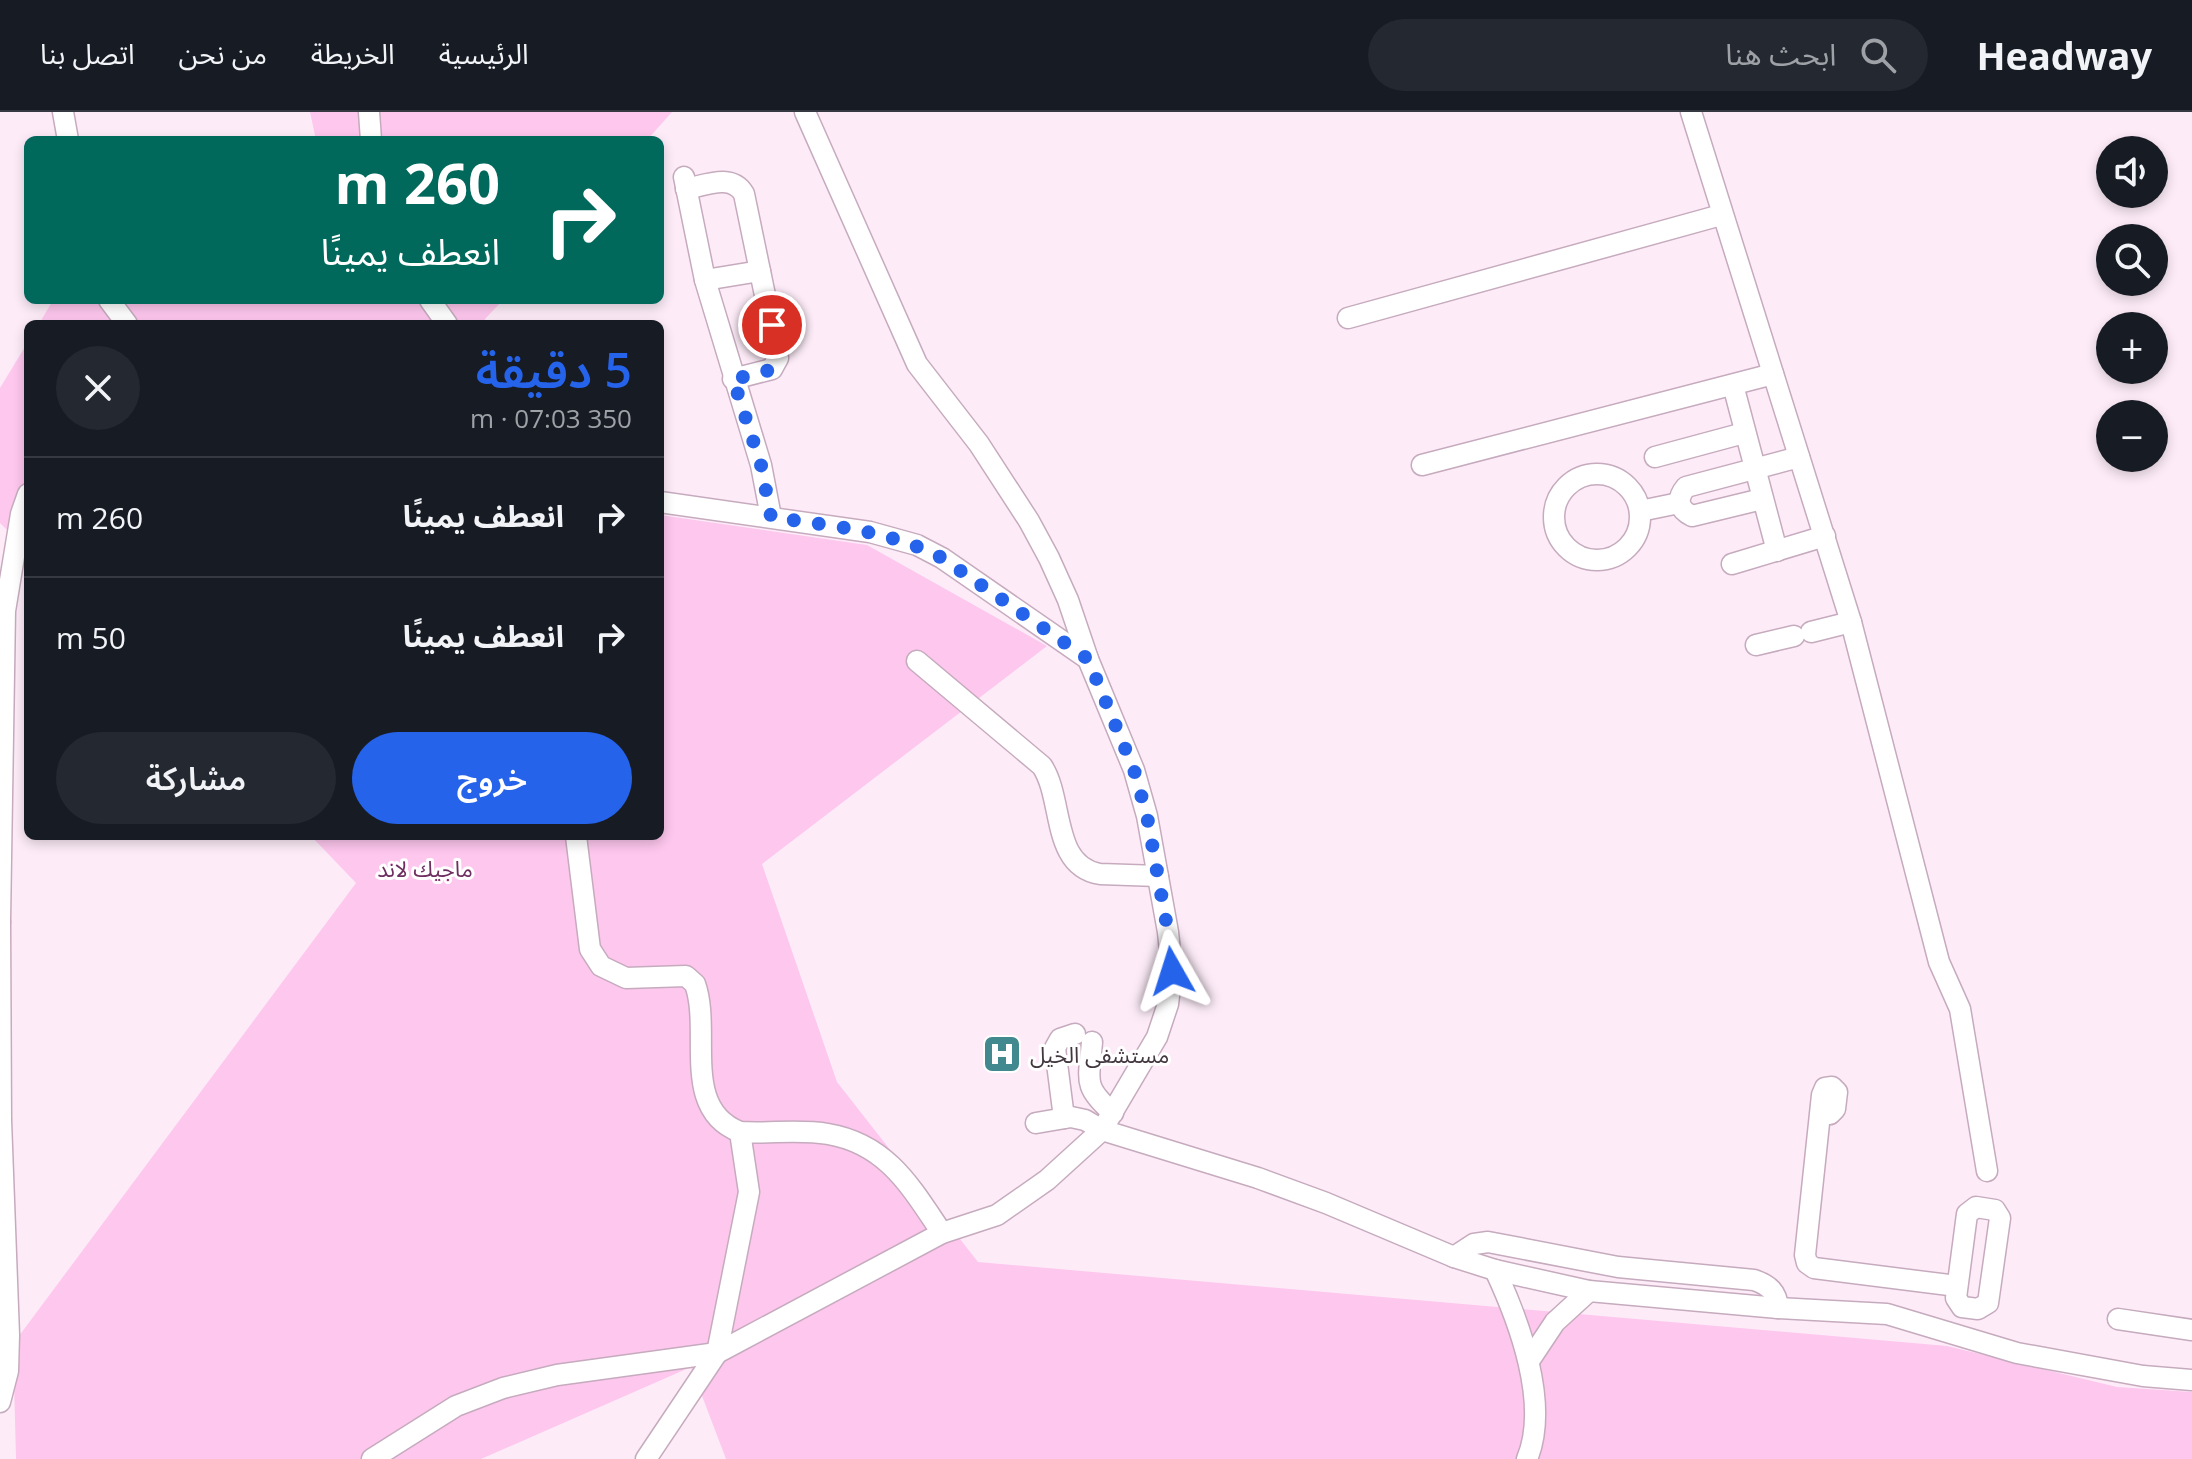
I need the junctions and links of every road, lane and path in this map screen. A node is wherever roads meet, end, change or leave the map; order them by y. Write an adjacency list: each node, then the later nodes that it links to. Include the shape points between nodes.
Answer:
1 (63, 112): 5 (street)
2 (369, 112): 6 (street)
3 (805, 112): 32 (street, via 906,343 1029,521 1068,600)
4 (1691, 112): 7 (street)
5 (67, 136)
6 (371, 136)
7 (1721, 215): 10 (street); 11 (street)
8 (760, 271): 9 (street); 9 (street, via 738,185 685,183); 12 (street, via 778,358 772,369)
9 (705, 280): 12 (street)
10 (1348, 318)
11 (1773, 374): 13 (street); 16 (street)
12 (733, 379): 26 (street, via 761,465)
13 (1733, 385): 14 (street); 17 (street)
14 (1744, 433): 15 (street); 18 (street)
15 (1655, 457)
16 (1799, 457): 18 (street); 27 (street)
17 (1422, 465)
18 (1754, 470): 20 (street); 22 (street, via 1686,487)
19 (664, 489): 24 (street)
20 (1762, 499): 22 (street, via 1692,516); 28 (street)
21 (664, 503): 24 (street)
22 (1679, 503): 25 (street)
23 (24, 505): 36 (street, via 5,611)
24 (683, 505): 26 (street)
25 (1640, 511): 25 (street, via 1625,484 1597,473 1568,484 1557,501 1554,522 1569,549 1598,560 1617,555 1633,541)
26 (771, 517): 32 (street, via 917,545)
27 (1825, 536): 28 (street); 30 (street)
28 (1777, 551): 29 (street)
29 (1732, 564)
30 (1851, 622): 31 (street); 42 (street, via 1939,962 1960,1009)
31 (1756, 645)
32 (1088, 659): 35 (street, via 1134,770)
33 (917, 661): 35 (street, via 1042,766 1076,863 1091,873)
34 (576, 840): 41 (street, via 590,949 601,966 626,978 693,980 707,1102 716,1118)
35 (1158, 876): 39 (street, via 1172,971 1168,1004 1157,1037)
36 (0, 922): 56 (street, via 9,1335)
37 (1820, 1114): 46 (street, via 1807,1263)
38 (1064, 1118): 39 (street); 39 (street, via 1055,1048 1060,1039 1083,1038 1090,1087); 40 (street)
39 (1107, 1121): 43 (street, via 1047,1180 997,1215); 44 (street)
40 (1036, 1123)
41 (740, 1132): 43 (street, via 828,1134 869,1149 895,1166); 53 (street, via 749,1192)
42 (1987, 1171)
43 (942, 1233): 53 (street)
44 (1454, 1257): 45 (street); 49 (street, via 1488,1242 1618,1267 1754,1280 1772,1290)
45 (1495, 1270): 48 (street); 54 (street)
46 (1892, 1278): 47 (street); 50 (street)
47 (1957, 1286): 47 (street, via 1967,1214 1976,1207 1995,1210 2000,1223 1988,1303 1978,1309 1962,1307)
48 (1589, 1291): 49 (street); 54 (street, via 1555,1322)
49 (1778, 1308): 50 (street)
50 (1887, 1314): 55 (street, via 2017,1353)
51 (2118, 1319): 52 (street)
52 (2192, 1330)
53 (717, 1353): 57 (street, via 557,1375 503,1388 456,1406); 58 (street)
54 (1529, 1361): 59 (street, via 1533,1438)
55 (2192, 1380)
56 (0, 1402)
57 (372, 1459)
58 (646, 1459)
59 (1527, 1459)

